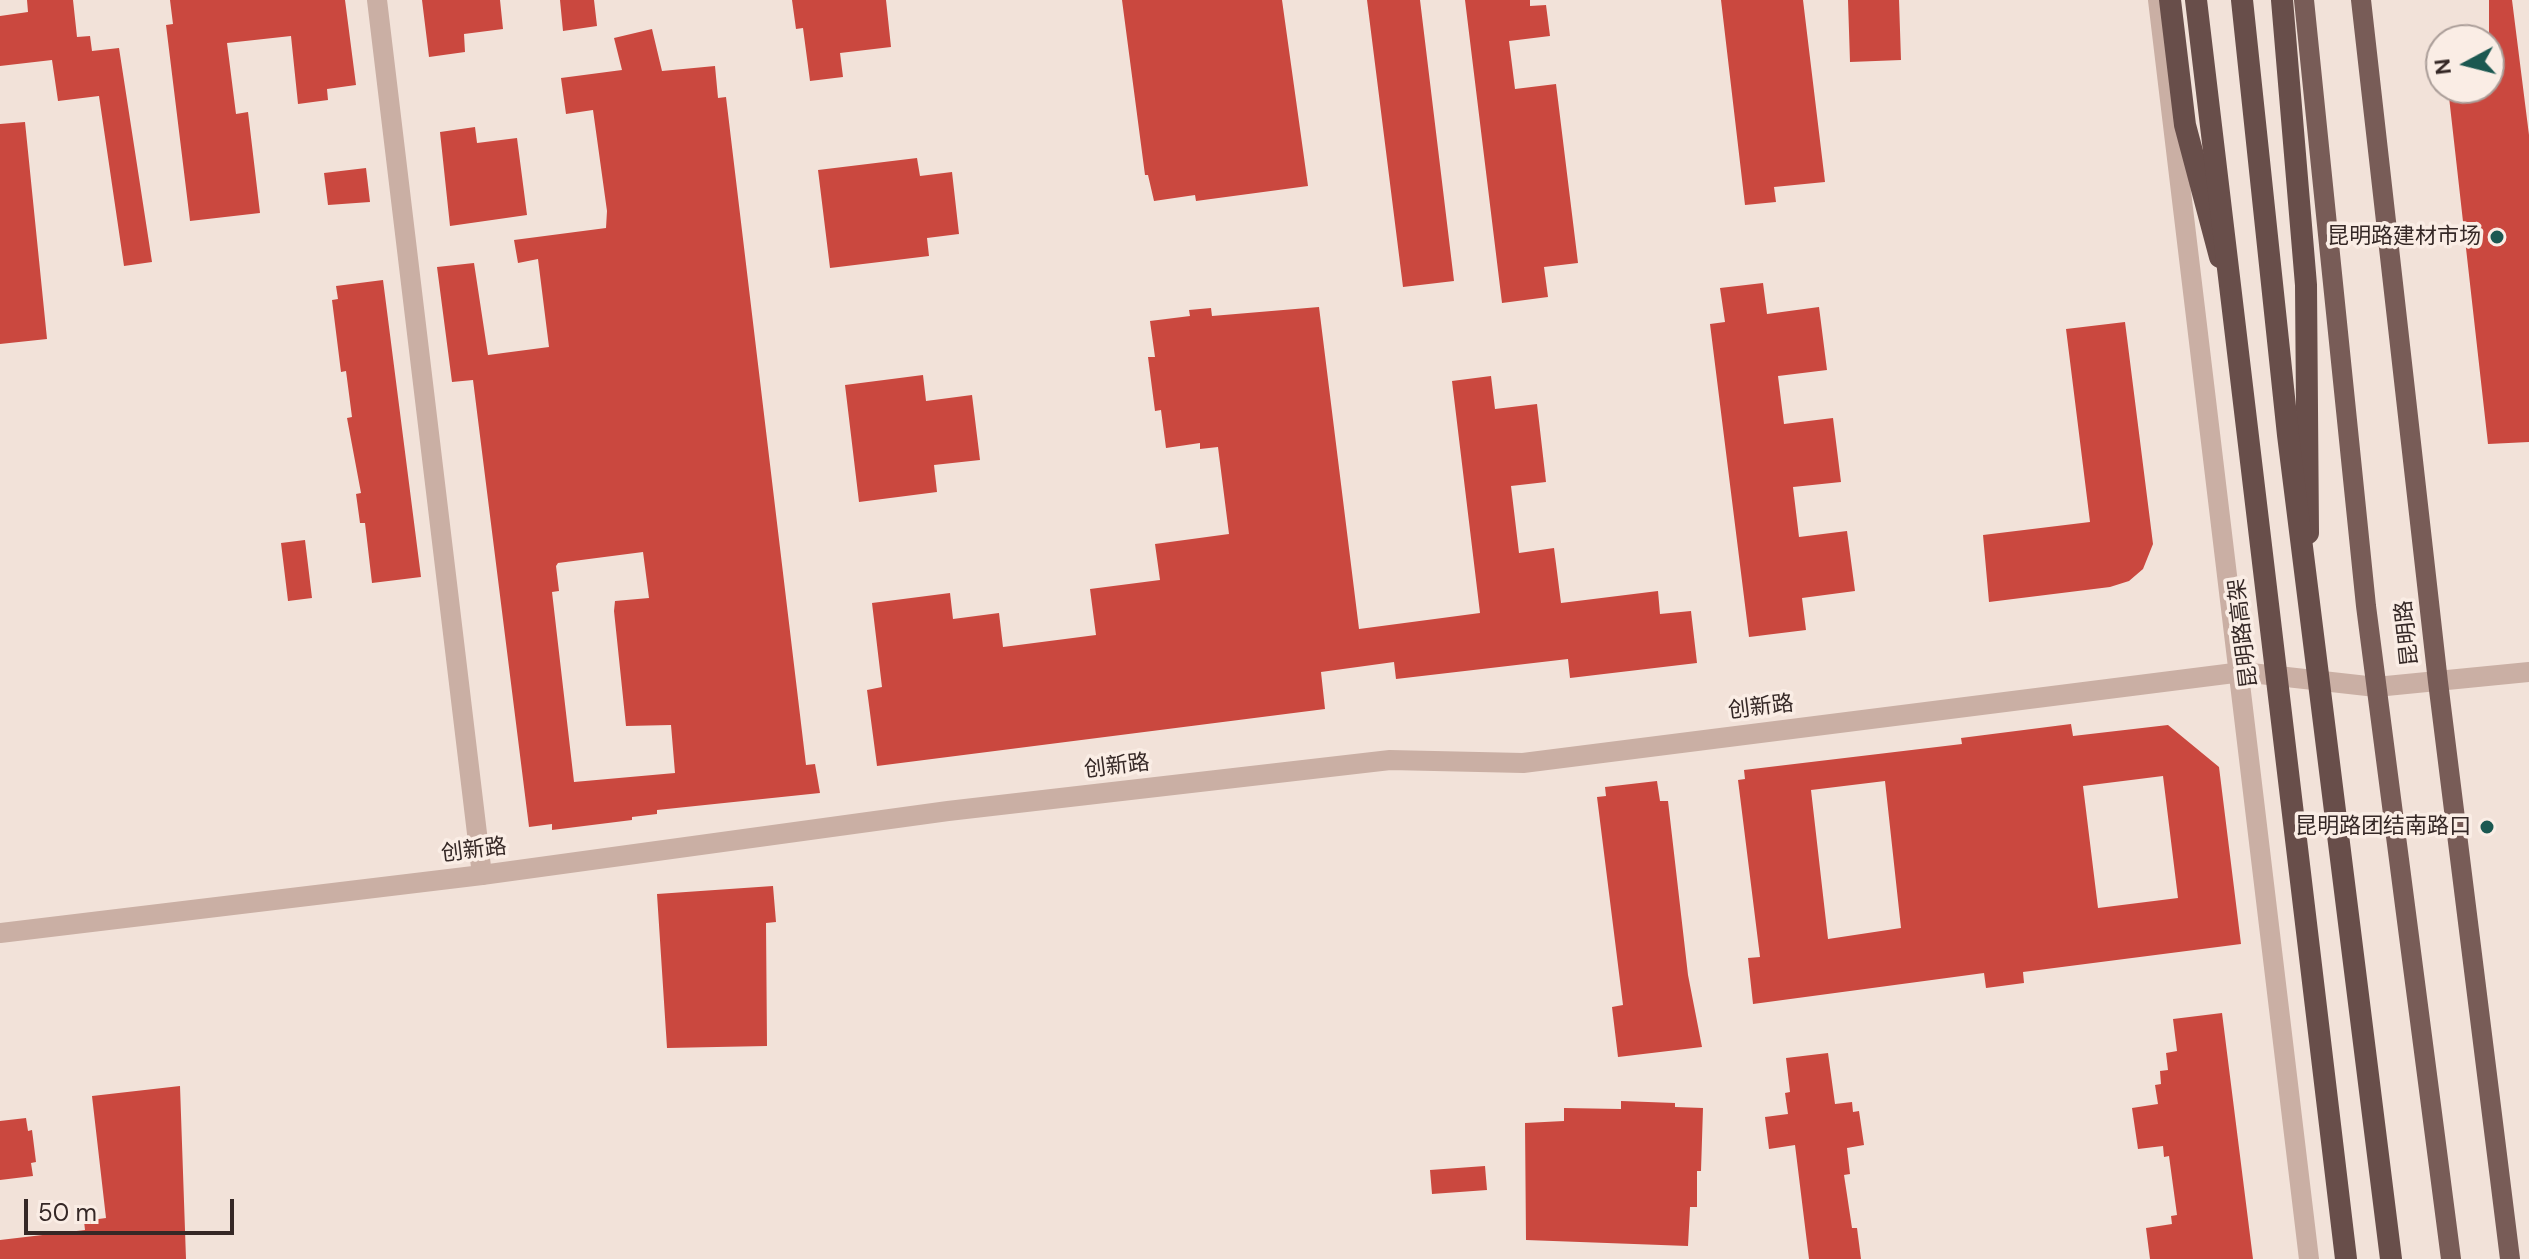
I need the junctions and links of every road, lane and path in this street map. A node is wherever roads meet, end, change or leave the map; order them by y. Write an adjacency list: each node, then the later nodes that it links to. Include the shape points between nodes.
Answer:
1 (377, 0): 15 (street)
2 (2158, 0): 11 (street)
3 (2170, 0): 9 (highway, bridge, via 2185,125)
4 (2196, 0): 9 (highway, 昆明路高架, bridge)
5 (2242, 0): 10 (highway, bridge)
6 (2282, 0): 10 (highway, bridge, via 2306,285)
7 (2304, 0): 14 (main road, 昆明路)
8 (2361, 0): 13 (main road, 昆明路)
9 (2229, 294): 18 (highway, 昆明路高架, bridge)
10 (2310, 610): 19 (highway, bridge)
11 (2242, 672): 14 (street, 创新路); 15 (street, 创新路, via 1523,763 1390,760 1295,770); 17 (street)
12 (2529, 672): 13 (street, 创新路)
13 (2438, 682): 14 (street, 创新路); 21 (main road, 昆明路)
14 (2376, 687): 20 (main road, 昆明路)
15 (482, 875): 16 (street, 创新路)
16 (0, 933)
17 (2309, 1259)
18 (2346, 1259)
19 (2391, 1259)
20 (2451, 1259)
21 (2510, 1259)

